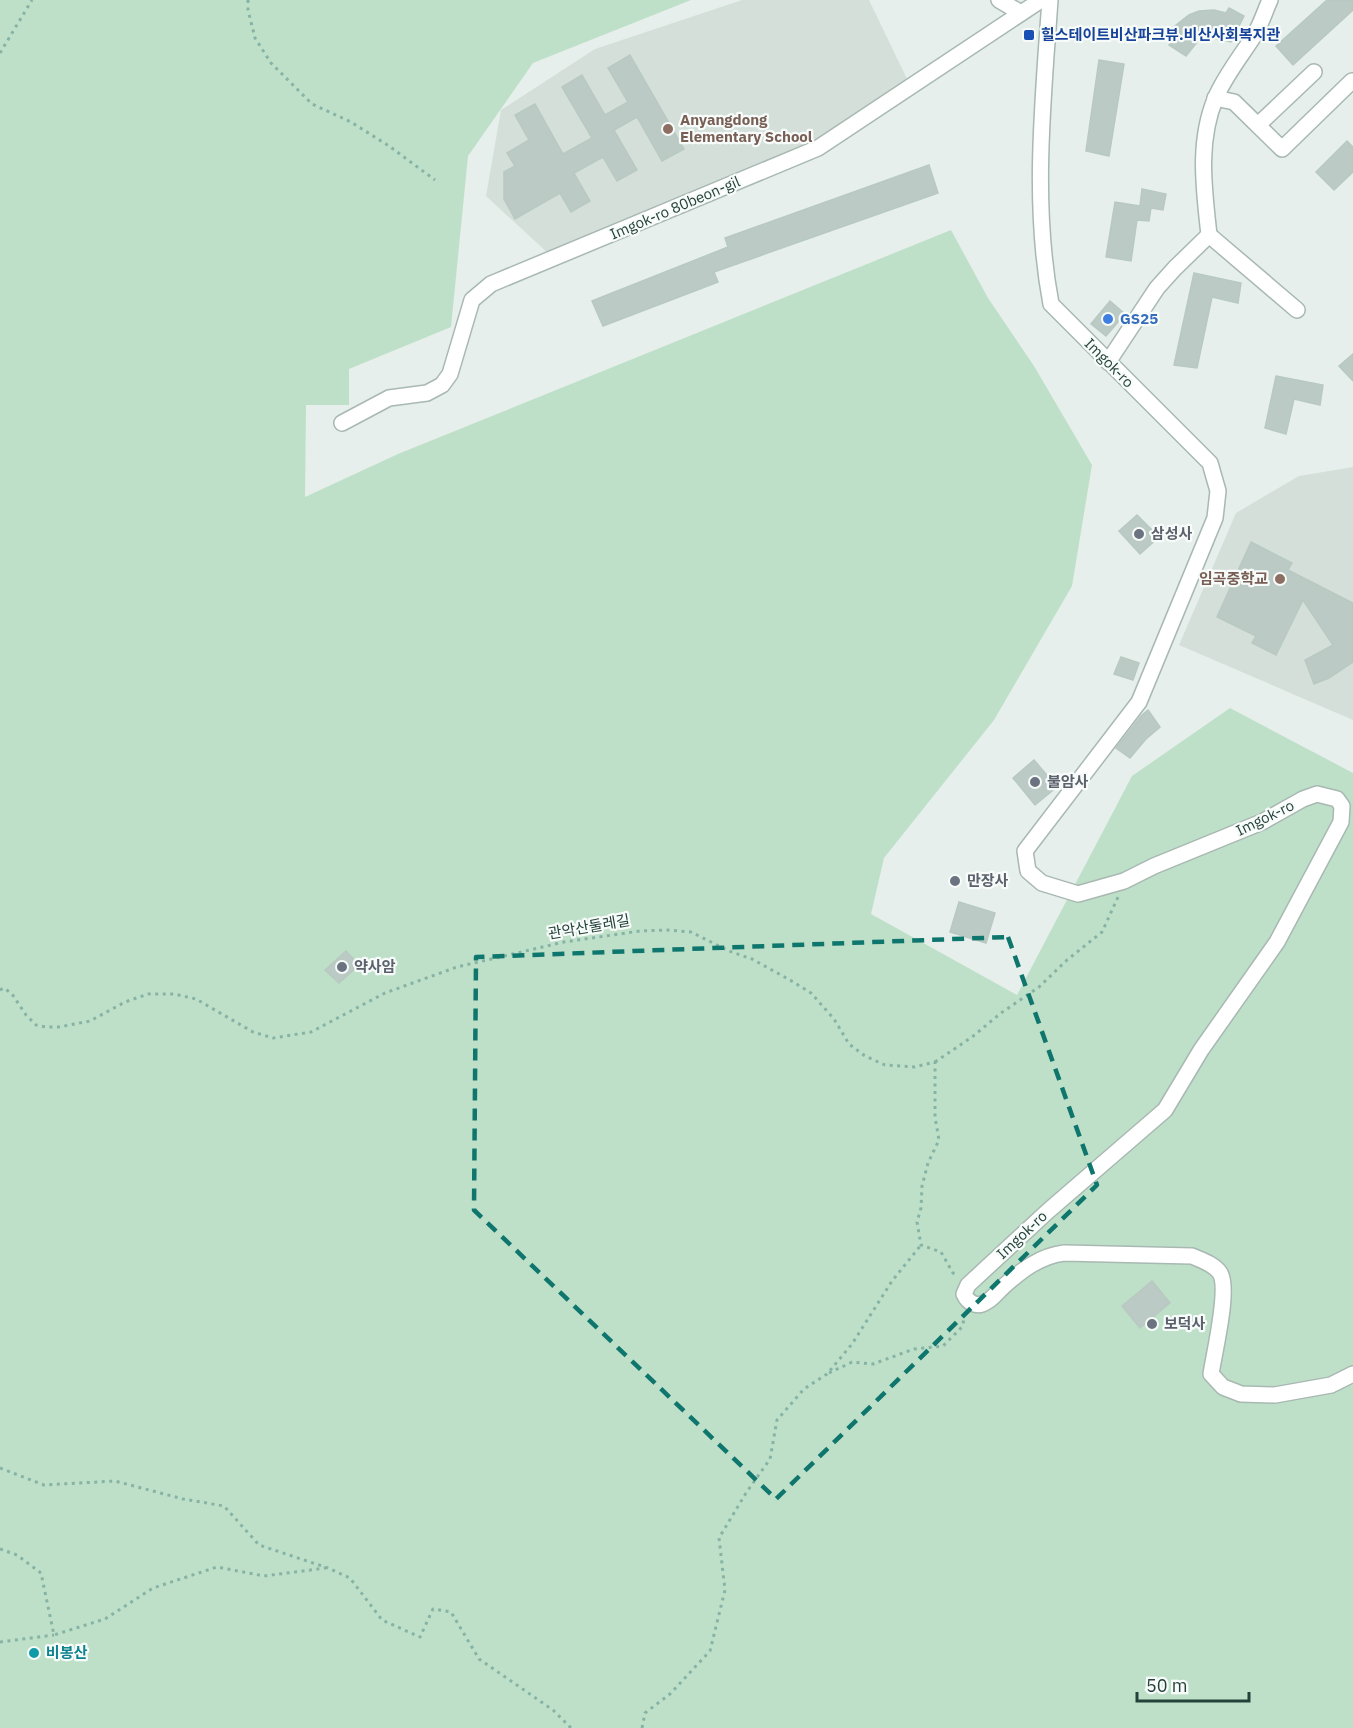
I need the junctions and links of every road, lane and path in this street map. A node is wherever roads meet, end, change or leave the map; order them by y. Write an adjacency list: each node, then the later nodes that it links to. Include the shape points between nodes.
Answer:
1 (32, 0): 8 (path)
2 (248, 0): 13 (path, via 255,38 271,63 312,104 360,128)
3 (999, 0): 7 (street)
4 (1041, 0): 7 (street, Imgok-ro 80beon-gil)
5 (1050, 0): 16 (street, Imgok-ro, via 1041,126 1044,268 1051,304)
6 (1270, 0): 11 (street, via 1255,33)
7 (1021, 14): 17 (street, Imgok-ro 80beon-gil, via 818,148 491,284 472,300 450,374 442,385 428,393 389,398)
8 (0, 53)
9 (1314, 72): 12 (street)
10 (1352, 81): 12 (street, via 1282,149)
11 (1215, 98): 12 (street, via 1234,102); 14 (street, via 1203,160)
12 (1258, 125)
13 (435, 180)
14 (1209, 235): 15 (street); 16 (street, via 1157,288)
15 (1297, 310)
16 (1108, 362): 18 (street, Imgok-ro, via 1210,463 1218,491 1215,518 1139,702 1025,851 1028,871 1042,883 1078,894)
17 (342, 423)
18 (1124, 881): 20 (path, via 1102,932 1039,987); 22 (street, Imgok-ro, via 1262,822 1310,796 1337,799 1342,806 1341,822 1277,942 1165,1110 1047,1211)
19 (0, 990): 20 (path, 관악산둘레길, via 4,988 12,994 36,1025 46,1027 90,1021 148,994 174,994 196,999 253,1032 273,1038 311,1032 385,993 457,967 564,942 667,930 691,932 752,959 811,993 849,1044 865,1056 885,1065 914,1067)
20 (935, 1062): 21 (path, via 934,1117 939,1140 922,1186 917,1222)
21 (921, 1245): 22 (path, via 941,1252); 23 (path)
22 (967, 1293): 23 (path, via 962,1327 943,1346 914,1350 873,1364 852,1362); 24 (street, Imgok-ro, via 974,1304 985,1303 1039,1259 1050,1255 1192,1256 1220,1273 1224,1293 1211,1374 1223,1387 1241,1394 1275,1395 1331,1385)
23 (827, 1374): 31 (path, via 804,1389 777,1420 770,1460 719,1538 725,1590 710,1651 670,1694 645,1713)
24 (1353, 1374)
25 (0, 1468): 27 (path, via 44,1485 115,1480 224,1506 259,1545)
26 (0, 1549): 28 (path, via 17,1555 41,1573)
27 (328, 1568): 28 (path, via 264,1576 217,1567 153,1588 105,1619); 30 (path, via 350,1578 382,1620 420,1636 433,1609 451,1612 479,1659 554,1710)
28 (54, 1635): 29 (path)
29 (0, 1642)
30 (571, 1728)
31 (642, 1728)

